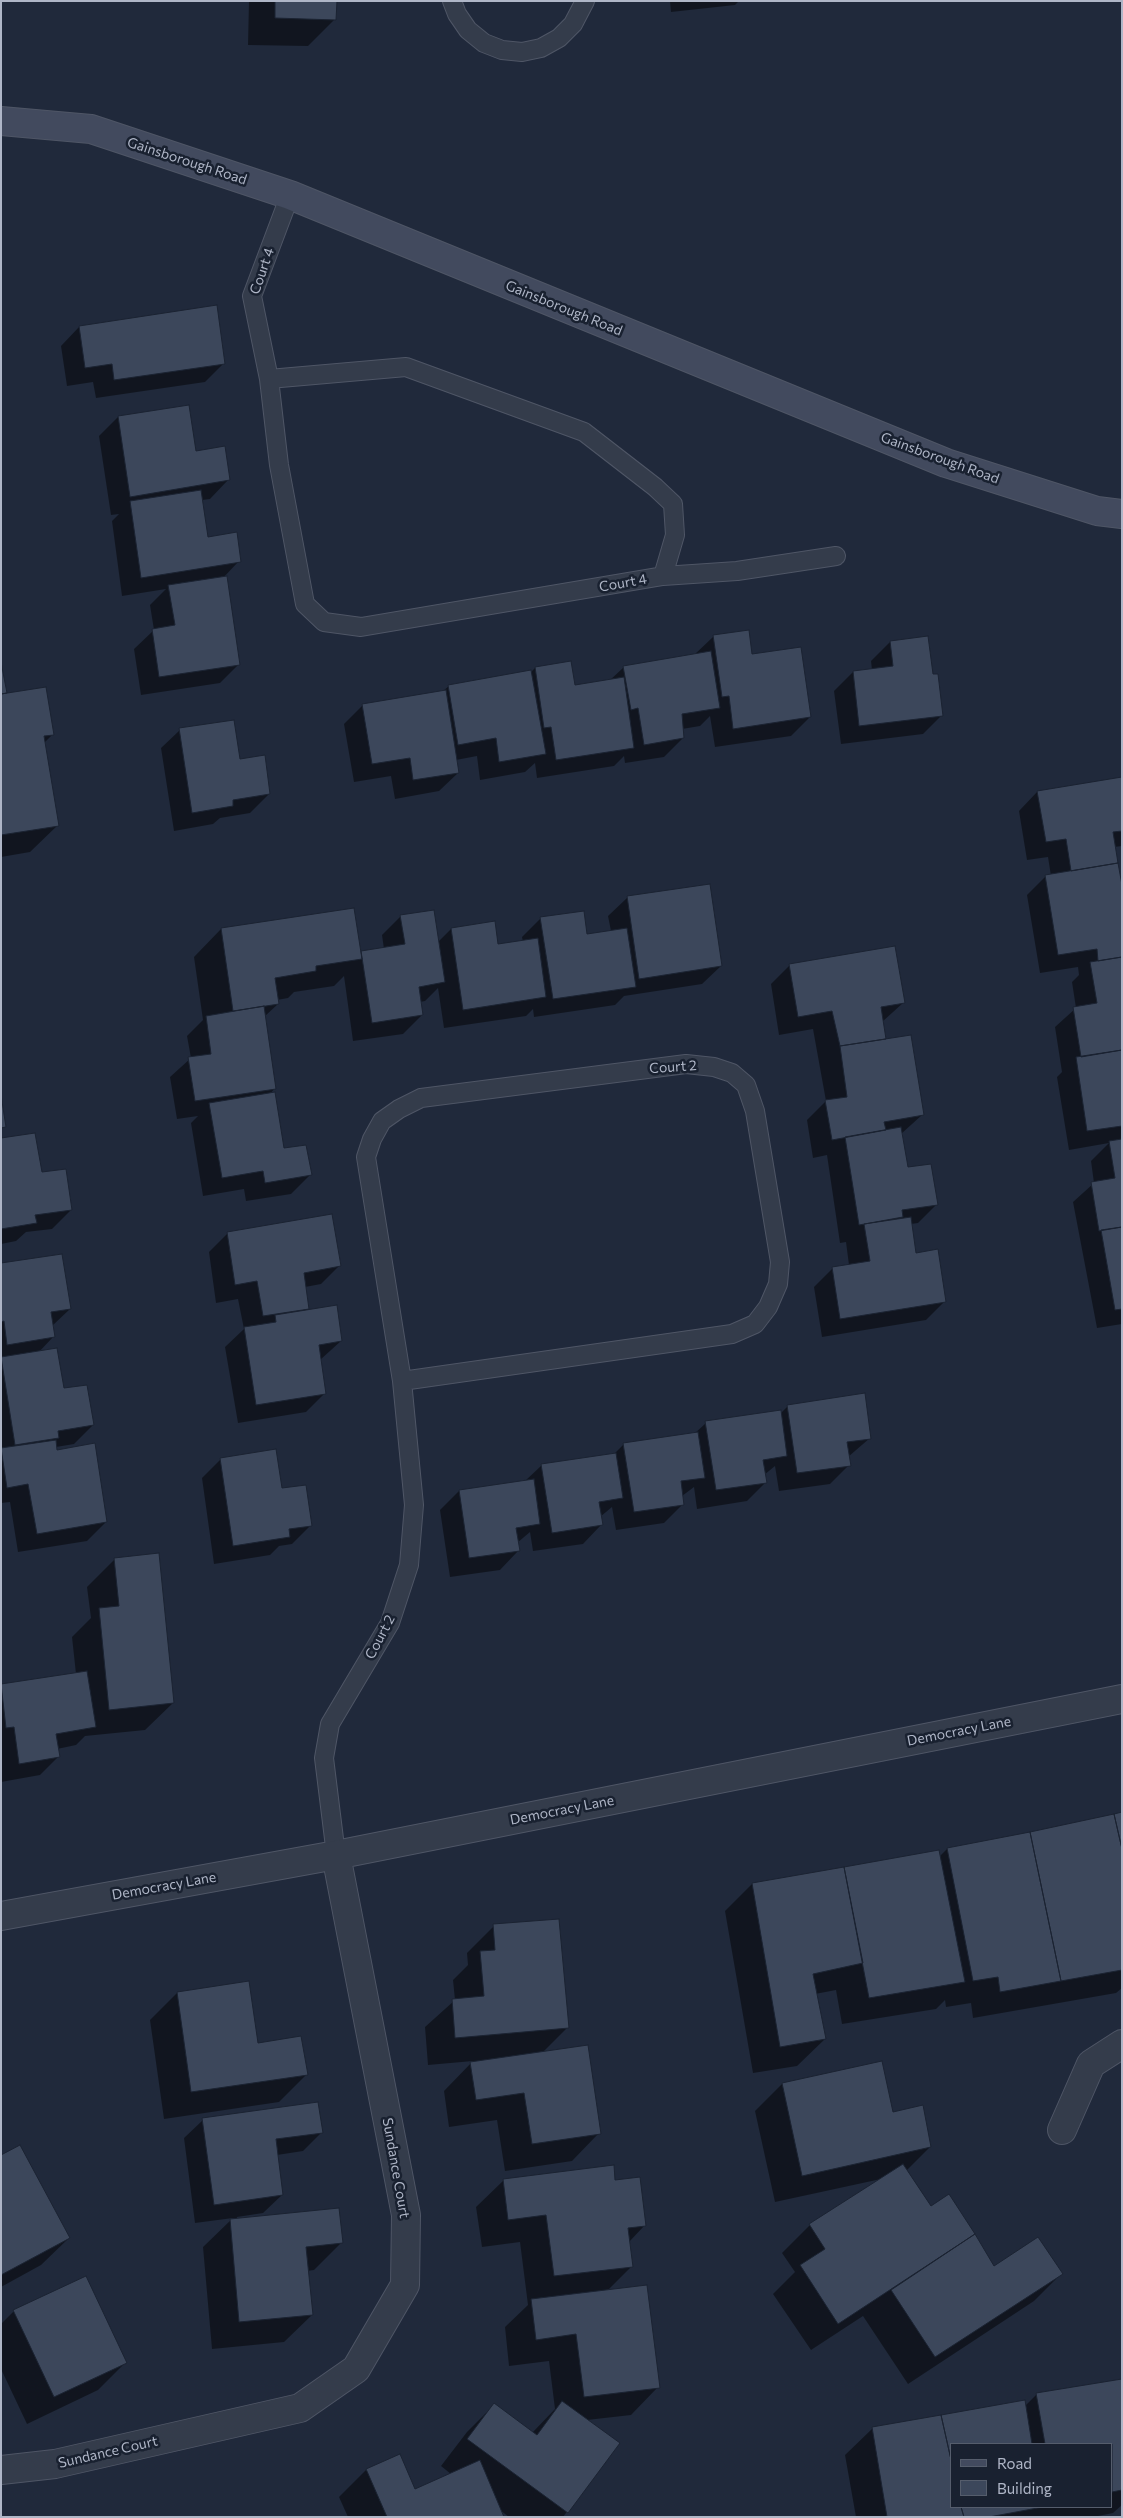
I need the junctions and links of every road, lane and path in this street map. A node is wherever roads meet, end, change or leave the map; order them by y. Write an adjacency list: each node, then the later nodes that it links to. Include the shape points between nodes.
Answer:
1 (452, 1): 2 (lane, via 468,30 484,43 502,50 522,52 542,48 559,38 574,24)
2 (585, 1)
3 (1, 121): 4 (street, Gainsborough Road, via 91,129)
4 (290, 195): 5 (lane, Court 4, via 252,296); 6 (street, Gainsborough Road, via 946,463 1097,511)
5 (269, 379): 8 (lane, Court 4, via 406,367 584,432 673,504 675,534); 8 (lane, Court 4, via 279,465 305,604 324,622 361,627)
6 (1122, 514)
7 (836, 556): 8 (lane, via 737,571)
8 (663, 576)
9 (402, 1381): 9 (lane, Court 2, via 732,1334 755,1324 768,1308 778,1284 780,1262 755,1111 746,1085 732,1073 686,1064 421,1098 399,1108 382,1121 366,1157); 11 (lane, Court 2, via 414,1505 409,1565 390,1623 330,1724 324,1758)
10 (1122, 1699): 11 (street, Democracy Lane)
11 (336, 1855): 12 (street, Democracy Lane); 15 (street, Sundance Court, via 406,2215 406,2285 356,2369 300,2408 56,2464)
12 (1, 1916)
13 (1122, 2044): 14 (street, via 1091,2064)
14 (1062, 2130)
15 (1, 2470)

